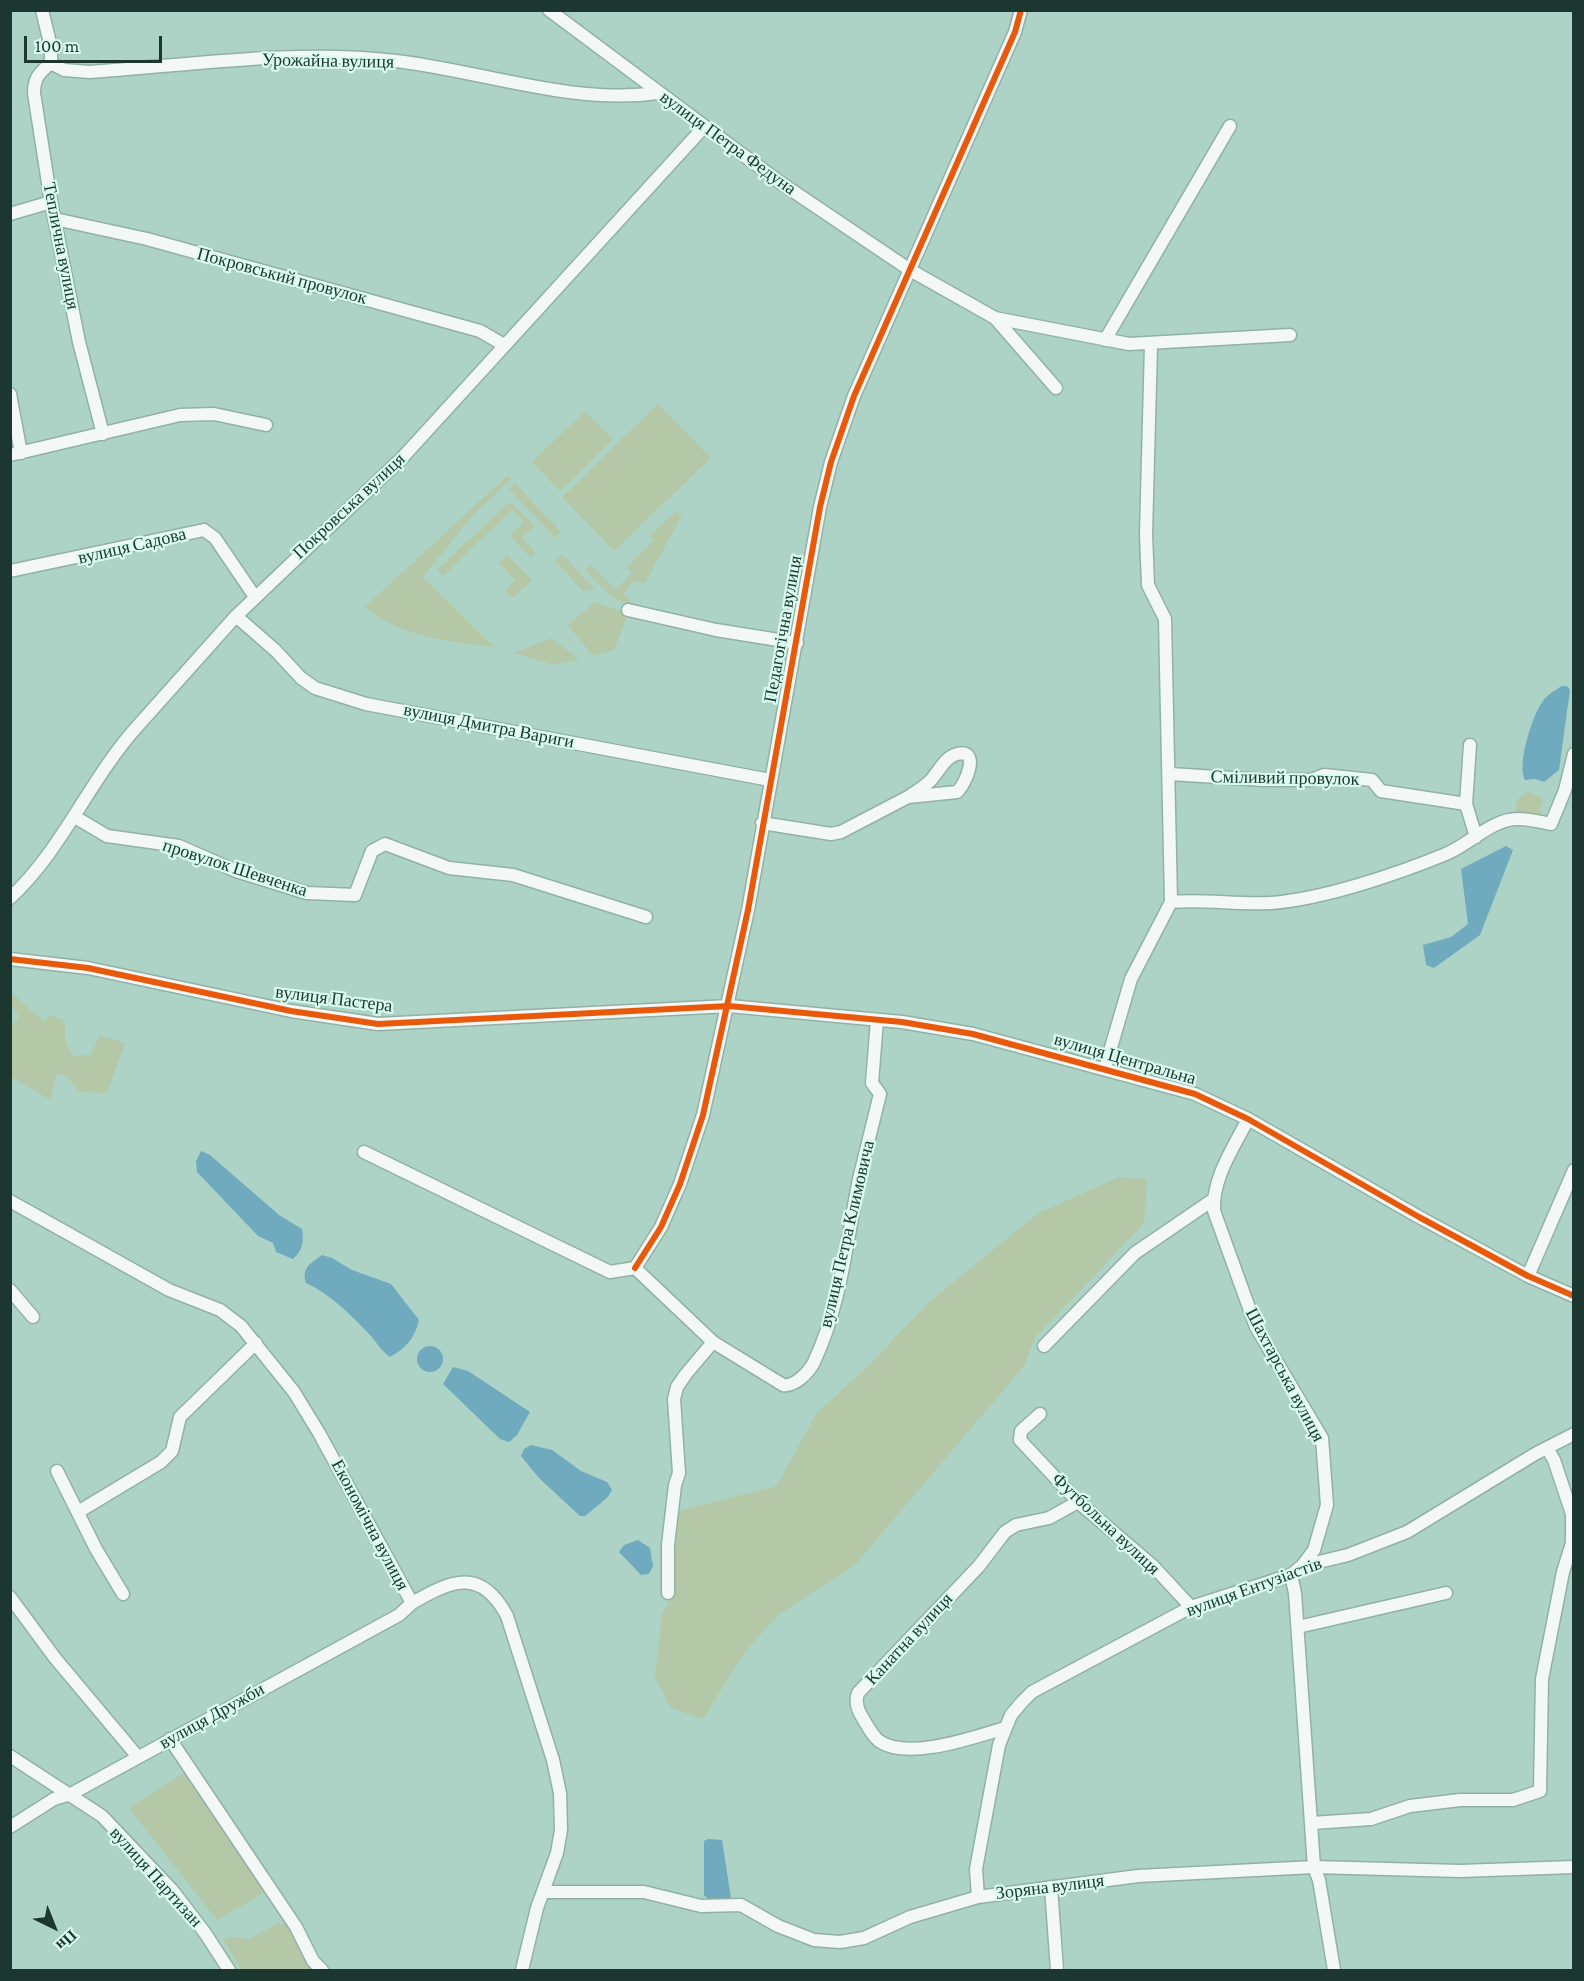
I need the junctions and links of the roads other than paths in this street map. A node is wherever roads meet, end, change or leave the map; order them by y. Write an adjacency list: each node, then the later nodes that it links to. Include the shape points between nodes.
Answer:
1 (42, 10): 6 (street)
2 (549, 10): 7 (street, вулиця Петра Федуна)
3 (1021, 10): 5 (street)
4 (1031, 10): 5 (street)
5 (1015, 32): 13 (street, Педагогічна вулиця)
6 (51, 63): 7 (street, Урожайна вулиця, via 64,70 90,72 263,60 394,60 578,93); 10 (street, Теплична вулиця, via 38,74 33,93)
7 (657, 93): 9 (street, вулиця Петра Федуна)
8 (1230, 126): 16 (street)
9 (704, 127): 13 (street, вулиця Петра Федуна); 17 (street, Покровська вулиця)
10 (51, 202): 11 (street); 12 (street, Теплична вулиця)
11 (10, 214)
12 (55, 219): 17 (street, Покровський провулок, via 158,242 480,331); 22 (street, Теплична вулиця)
13 (910, 270): 14 (street, вулиця Петра Федуна); 28 (street, Педагогічна вулиця, via 854,396 831,462)
14 (995, 318): 16 (street); 19 (street)
15 (1290, 335): 18 (street)
16 (1105, 340): 18 (street)
17 (504, 345): 25 (street, Покровська вулиця, via 403,457)
18 (1151, 345): 31 (street, via 1148,585 1165,619)
19 (1056, 388)
20 (10, 394): 23 (street)
21 (266, 425): 22 (street, via 198,414)
22 (103, 434): 23 (street)
23 (16, 454)
24 (10, 572): 25 (street, вулиця Садова, via 204,530 215,538)
25 (255, 597): 27 (street, Покровська вулиця)
26 (628, 610): 28 (street)
27 (236, 616): 32 (street, вулиця Дмитра Вариги, via 301,678 332,695); 35 (street, Покровська вулиця, via 122,743)
28 (796, 643): 32 (street, Педагогічна вулиця)
29 (1470, 745): 34 (street)
30 (1574, 754): 37 (street, via 1551,824 1518,818 1499,823)
31 (1170, 774): 34 (street, Сміливий провулок, via 1264,780 1311,780 1324,776 1372,780 1381,791); 39 (street)
32 (770, 780): 36 (street, Педагогічна вулиця)
33 (908, 797): 33 (street, via 957,792 968,780 970,760 961,753 953,756); 36 (street, via 831,834)
34 (1466, 804): 37 (street)
35 (75, 817): 38 (street, Покровська вулиця); 40 (street, провулок Шевченка, via 107,836 179,846 236,871 307,893 355,895 372,851 385,844 449,868 513,875)
36 (762, 824): 42 (street, Педагогічна вулиця)
37 (1476, 837): 39 (street, via 1446,854 1308,896 1272,903)
38 (10, 898)
39 (1171, 902): 44 (street, via 1131,979)
40 (646, 917)
41 (10, 959): 42 (street, вулиця Пастера, via 88,968 291,1011 378,1024)
42 (729, 1005): 43 (street, вулиця Центральна); 50 (street, via 703,1115 680,1184 661,1227)
43 (877, 1020): 44 (street, вулиця Центральна, via 974,1034); 55 (street, вулиця Петра Климовича, via 872,1083 880,1094 832,1311 813,1364 795,1383 783,1386)
44 (1105, 1068): 45 (street, вулиця Центральна, via 1195,1094)
45 (1248, 1119): 48 (street, Шахтарська вулиця, via 1220,1175); 51 (street, вулиця Центральна)
46 (363, 1152): 50 (street, via 610,1272)
47 (1574, 1170): 51 (street)
48 (1214, 1199): 57 (street, via 1135,1253); 64 (street, Шахтарська вулиця, via 1220,1231 1256,1326 1322,1438 1327,1505 1314,1551)
49 (10, 1201): 56 (street, Економічна вулиця, via 169,1290 220,1310)
50 (634, 1268): 55 (street, вулиця Петра Климовича)
51 (1527, 1276): 53 (street, вулиця Центральна)
52 (10, 1290): 54 (street)
53 (1574, 1296)
54 (33, 1317)
55 (713, 1342): 66 (street, via 677,1387 674,1399 679,1473 670,1521)
56 (256, 1343): 63 (street, via 180,1417 172,1451 161,1462); 70 (street, Економічна вулиця, via 320,1433)
57 (1044, 1346)
58 (1040, 1414): 62 (street, Футбольна вулиця, via 1021,1431 1020,1440)
59 (1574, 1434): 60 (street, вулиця Ентузіастів)
60 (1547, 1448): 64 (street, вулиця Ентузіастів, via 1407,1532 1348,1555); 78 (street, via 1572,1514 1572,1543 1542,1678 1540,1791 1513,1800 1460,1800 1410,1806 1371,1819)
61 (57, 1471): 63 (street)
62 (1078, 1502): 71 (street, Футбольна вулиця, via 1153,1566); 73 (street, Канатна вулиця, via 1049,1518 1005,1532 979,1566 855,1700 874,1735 891,1746 953,1743)
63 (78, 1512): 68 (street)
64 (1302, 1566): 65 (street, вулиця Ентузіастів)
65 (1291, 1575): 71 (street, вулиця Ентузіастів); 72 (street)
66 (668, 1593)
67 (1446, 1593): 72 (street)
68 (123, 1594)
69 (10, 1597): 76 (street)
70 (412, 1603): 74 (street, вулиця Дружби, via 399,1615); 83 (street, Економічна вулиця, via 448,1584 475,1583 490,1590 507,1616 560,1793 561,1830)
71 (1191, 1607): 73 (street, вулиця Ентузіастів, via 1032,1692)
72 (1298, 1627): 78 (street)
73 (1005, 1728): 84 (street, вулиця Ентузіастів, via 976,1869)
74 (171, 1739): 76 (street, вулиця Дружби); 86 (street)
75 (10, 1756): 77 (street, вулиця Партизан)
76 (138, 1757): 77 (street, вулиця Дружби)
77 (71, 1794): 79 (street, вулиця Дружби, via 54,1799); 85 (street, вулиця Партизан, via 102,1816 172,1890)
78 (1312, 1823): 80 (street)
79 (10, 1827)
80 (1314, 1867): 81 (street, Зоряна вулиця, via 1460,1871); 82 (street, Зоряна вулиця, via 1138,1876); 89 (street)
81 (1574, 1867)
82 (1051, 1887): 84 (street, Зоряна вулиця); 88 (street)
83 (544, 1892): 84 (street, Зоряна вулиця, via 644,1892 701,1906 741,1905 814,1940 840,1942 864,1938 910,1917); 87 (street, Економічна вулиця)
84 (978, 1897)
85 (229, 1971)
86 (322, 1971)
87 (522, 1971)
88 (1057, 1971)
89 (1334, 1971)

